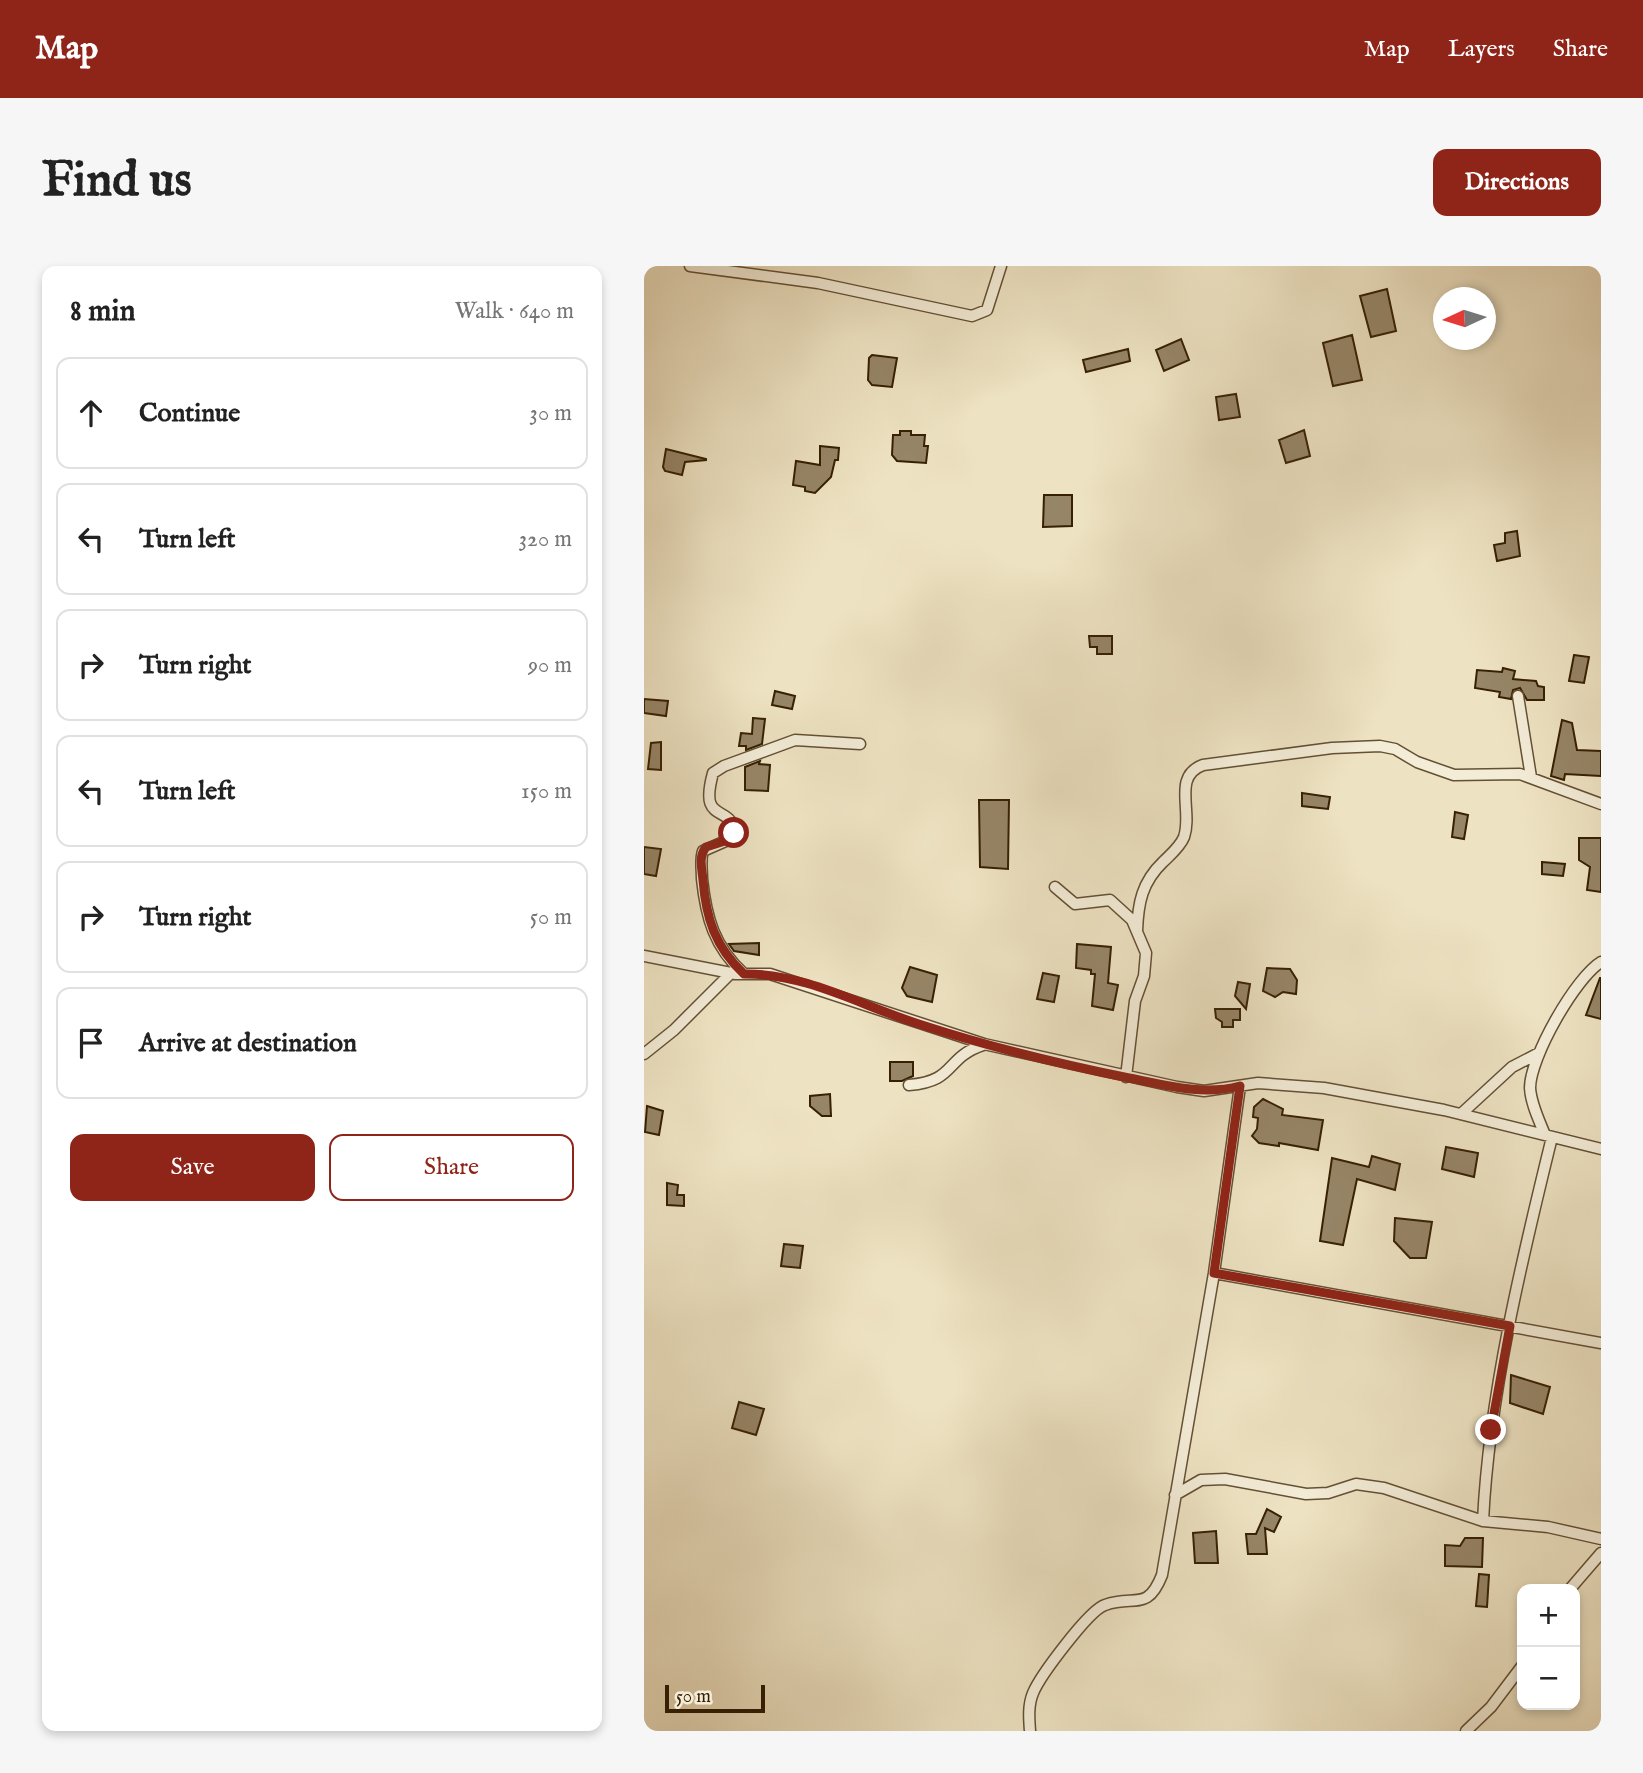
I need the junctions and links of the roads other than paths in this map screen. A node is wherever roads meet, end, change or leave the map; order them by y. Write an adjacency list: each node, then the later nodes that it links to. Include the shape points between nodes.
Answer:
1 (690, 266): 2 (street, via 818,283 972,316 987,310)
2 (1001, 266)
3 (1518, 696): 5 (street)
4 (860, 744): 12 (street, via 795,740 713,773 709,802 734,829 728,840 703,850 704,898 718,944)
5 (1531, 776): 6 (street); 8 (street, via 1509,772 1454,775 1380,746 1203,765 1186,777 1183,838 1143,889)
6 (1601, 804)
7 (1055, 887): 8 (street, via 1075,904 1110,900)
8 (1137, 930): 16 (street, via 1146,963 1135,1001)
9 (644, 956): 11 (street)
10 (1601, 962): 14 (street, via 1590,968 1559,1010)
11 (731, 973): 12 (street); 15 (street)
12 (744, 974): 13 (street, via 770,974 801,982)
13 (984, 1044): 16 (street); 17 (street, via 960,1055 935,1082)
14 (1539, 1053): 19 (street, via 1512,1068); 20 (street, via 1530,1091)
15 (644, 1054)
16 (1126, 1077): 18 (street, via 1204,1091)
17 (909, 1085)
18 (1240, 1086): 19 (street, via 1324,1088); 22 (street)
19 (1461, 1114): 20 (street)
20 (1549, 1136): 21 (street); 23 (street)
21 (1601, 1149)
22 (1214, 1273): 23 (street); 25 (street)
23 (1510, 1326): 24 (street); 26 (street, via 1491,1430)
24 (1601, 1343)
25 (1175, 1495): 26 (street, via 1200,1480 1225,1479 1306,1494 1356,1484 1384,1488); 31 (street, via 1155,1592 1144,1600 1104,1605 1094,1613 1046,1668 1033,1693)
26 (1483, 1521): 27 (street, via 1548,1527)
27 (1601, 1539)
28 (1601, 1553): 29 (street)
29 (1574, 1584)
30 (1517, 1672): 32 (street)
31 (1030, 1731)
32 (1466, 1731)

